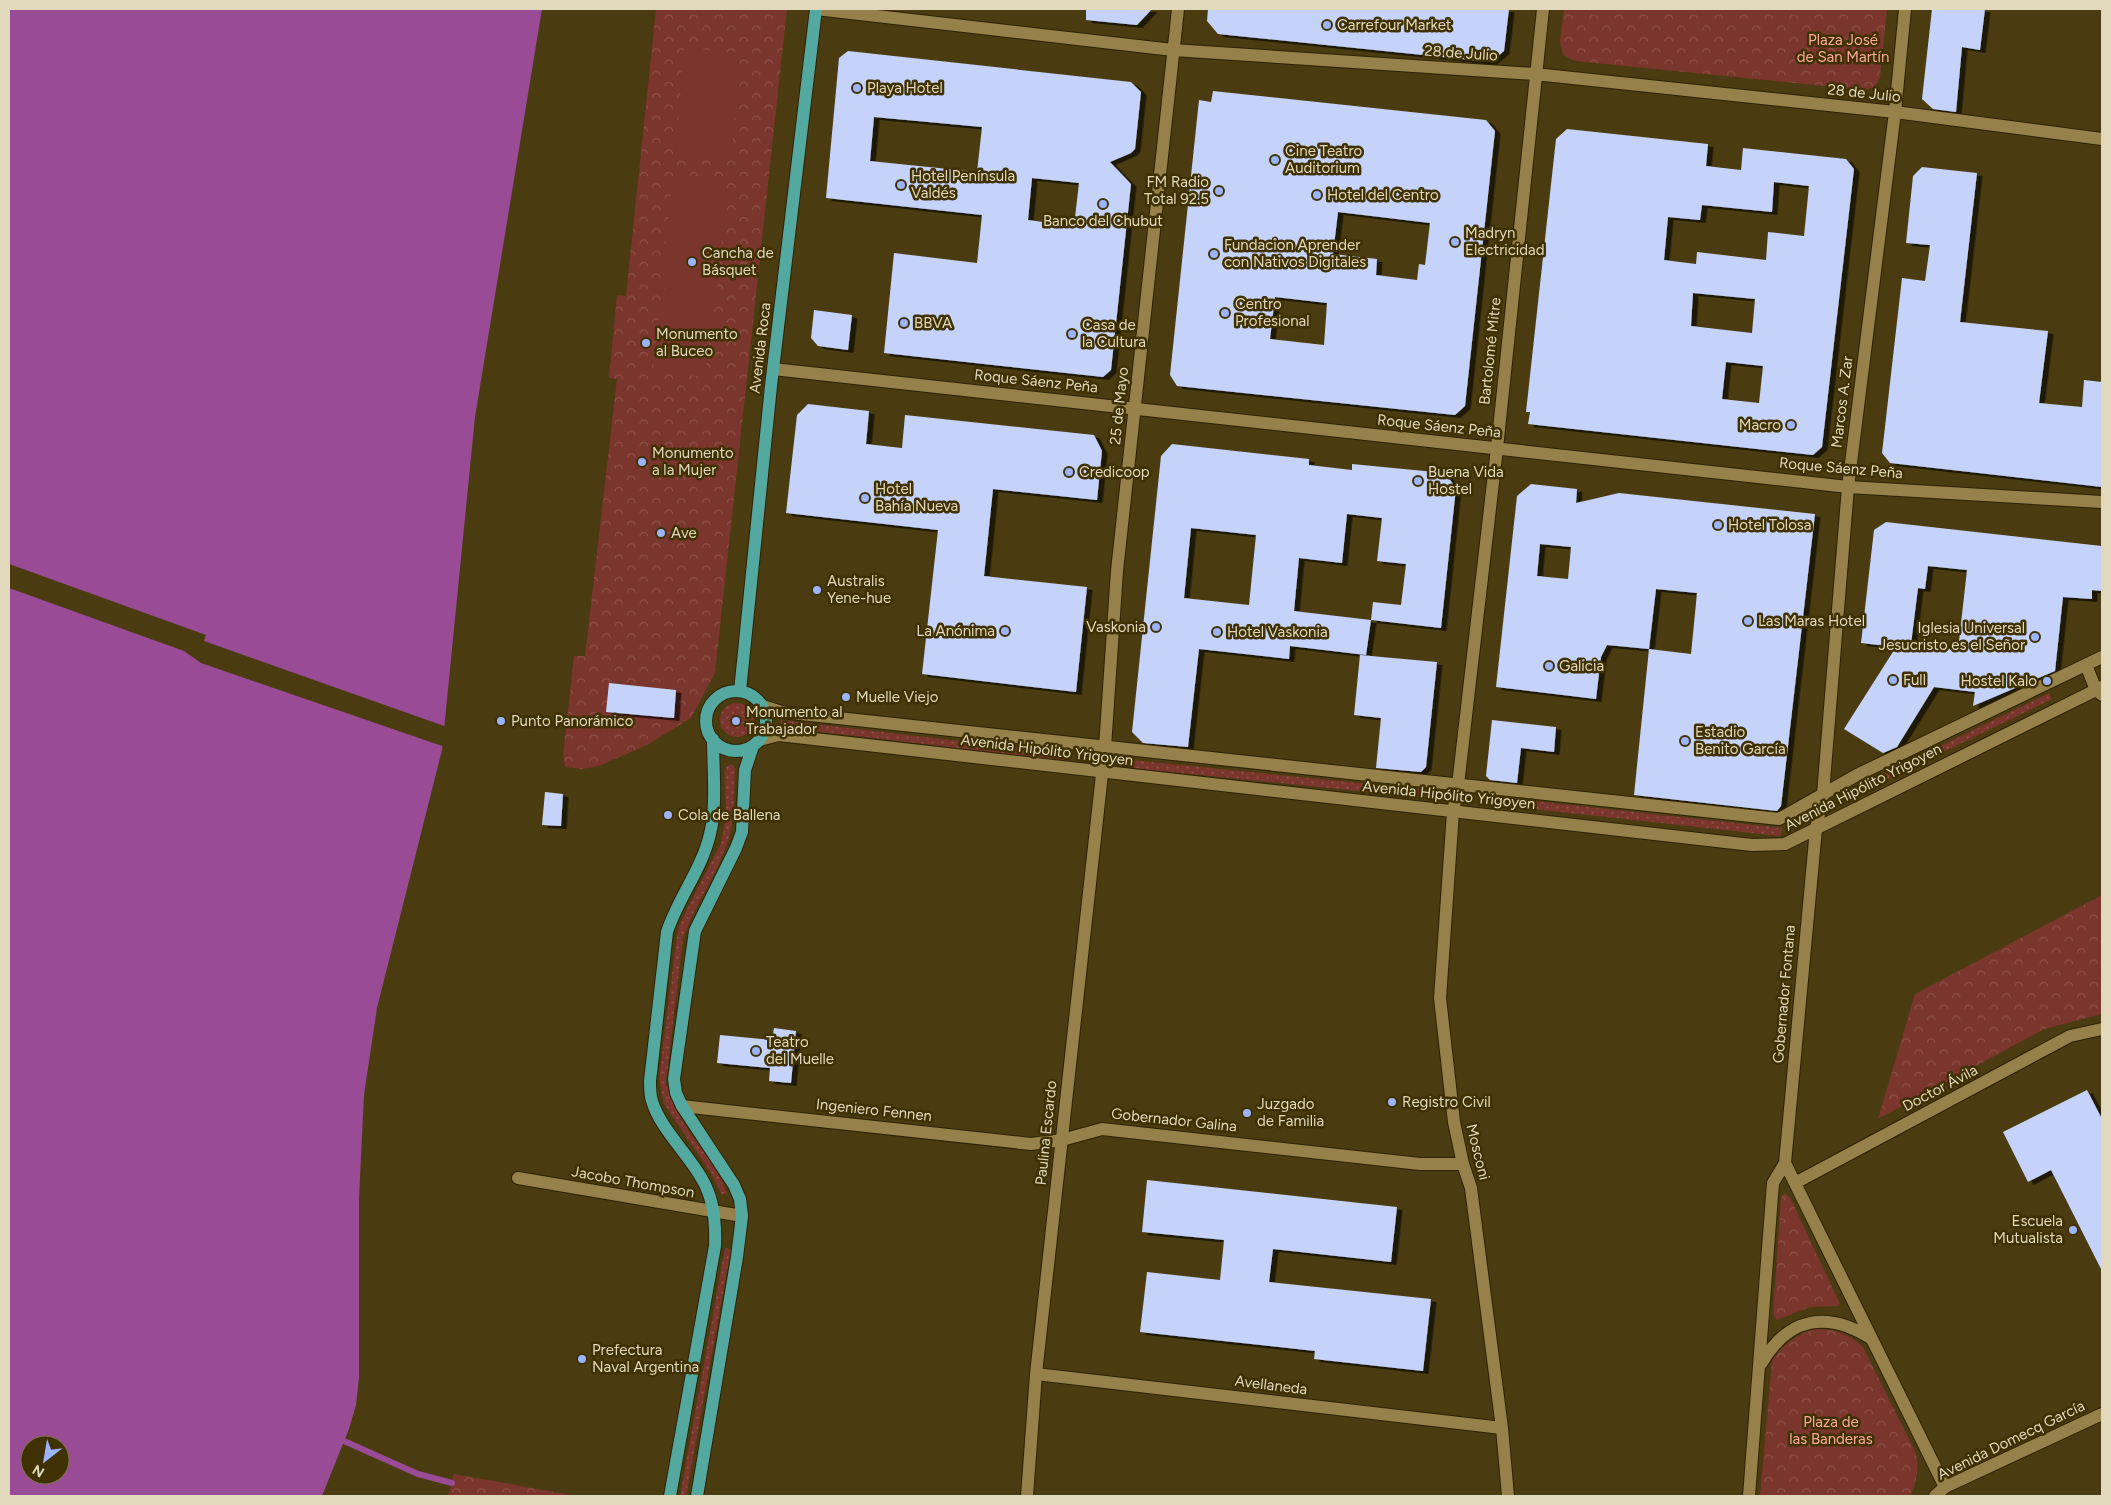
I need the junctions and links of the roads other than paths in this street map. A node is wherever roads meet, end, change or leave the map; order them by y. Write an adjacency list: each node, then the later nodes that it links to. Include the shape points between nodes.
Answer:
1 (816, 9): 5 (street, 28 de Julio); 9 (main road, Avenida Roca)
2 (1178, 9): 5 (street, 25 de Mayo)
3 (1543, 9): 6 (street, Bartolomé Mitre)
4 (1905, 9): 7 (street, Marcos A. Zar)
5 (1173, 50): 6 (street, 28 de Julio); 10 (street, 25 de Mayo)
6 (1535, 74): 7 (street, 28 de Julio); 11 (street, Bartolomé Mitre)
7 (1895, 112): 8 (street, 28 de Julio); 12 (street, Marcos A. Zar)
8 (2102, 139)
9 (773, 369): 10 (street, Roque Sáenz Peña); 16 (main road, Avenida Roca)
10 (1135, 408): 11 (street, Roque Sáenz Peña); 21 (street, 25 de Mayo, via 1117,571)
11 (1497, 448): 12 (street, Roque Sáenz Peña); 23 (street, Bartolomé Mitre)
12 (1848, 486): 13 (street, Roque Sáenz Peña); 24 (street, Marcos A. Zar)
13 (2102, 502)
14 (2102, 657): 15 (street, Avenida Hipólito Yrigoyen)
15 (2086, 666): 17 (street); 24 (street, Avenida Hipólito Yrigoyen)
16 (740, 691): 18 (main road, via 750,694); 19 (main road, via 725,693 711,705 707,722)
17 (2100, 691): 26 (street, Avenida Hipólito Yrigoyen)
18 (763, 706): 20 (main road, via 766,724); 21 (street, Avenida Hipólito Yrigoyen, via 782,712)
19 (713, 739): 20 (main road, via 727,749 745,750); 34 (main road, via 713,822 702,856 667,932 650,1082 651,1100 660,1120 702,1179)
20 (756, 743): 22 (street, Avenida Hipólito Yrigoyen, via 779,735); 28 (main road, via 745,770 742,832 695,931 674,1079)
21 (1105, 747): 22 (street, 25 de Mayo); 23 (street, Avenida Hipólito Yrigoyen)
22 (1101, 773): 25 (street, Avenida Hipólito Yrigoyen); 29 (street, Paulina Escardo)
23 (1458, 785): 24 (street, Avenida Hipólito Yrigoyen, via 1779,819); 25 (street, Mosconi)
24 (1823, 794): 26 (street, Marcos A. Zar)
25 (1453, 812): 26 (street, Avenida Hipólito Yrigoyen, via 1752,845 1788,843); 31 (street, Mosconi, via 1440,998 1454,1122)
26 (1816, 829): 30 (street, Gobernador Fontana)
27 (2102, 1029): 33 (street, Doctor Ávila, via 2070,1036)
28 (682, 1106): 29 (street, Ingeniero Fennen, via 1031,1144); 35 (main road, via 734,1185)
29 (1062, 1140): 31 (street, Gobernador Galina, via 1102,1129 1420,1164); 38 (street, Paulina Escardo)
30 (1785, 1163): 33 (street); 37 (street, Gobernador Fontana, via 1773,1183)
31 (1463, 1164): 40 (street, Mosconi, via 1471,1188)
32 (518, 1178): 34 (street, Jacobo Thompson)
33 (1795, 1183): 36 (street)
34 (713, 1212): 35 (street, Jacobo Thompson); 42 (main road, via 715,1246)
35 (742, 1216): 43 (main road)
36 (1872, 1340): 37 (street, Gobernador Fontana, via 1856,1329 1838,1324 1821,1321 1803,1324 1778,1340); 41 (street)
37 (1759, 1367): 46 (street, Gobernador Fontana)
38 (1036, 1374): 40 (street, Avellaneda); 44 (street, Paulina Escardo)
39 (2102, 1414): 41 (street, Avenida Domecq García)
40 (1502, 1428): 45 (street, Mosconi)
41 (1945, 1487): 47 (street, Avenida Domecq García)
42 (670, 1496)
43 (697, 1496)
44 (1027, 1496)
45 (1508, 1496)
46 (1749, 1496)
47 (1935, 1496)

